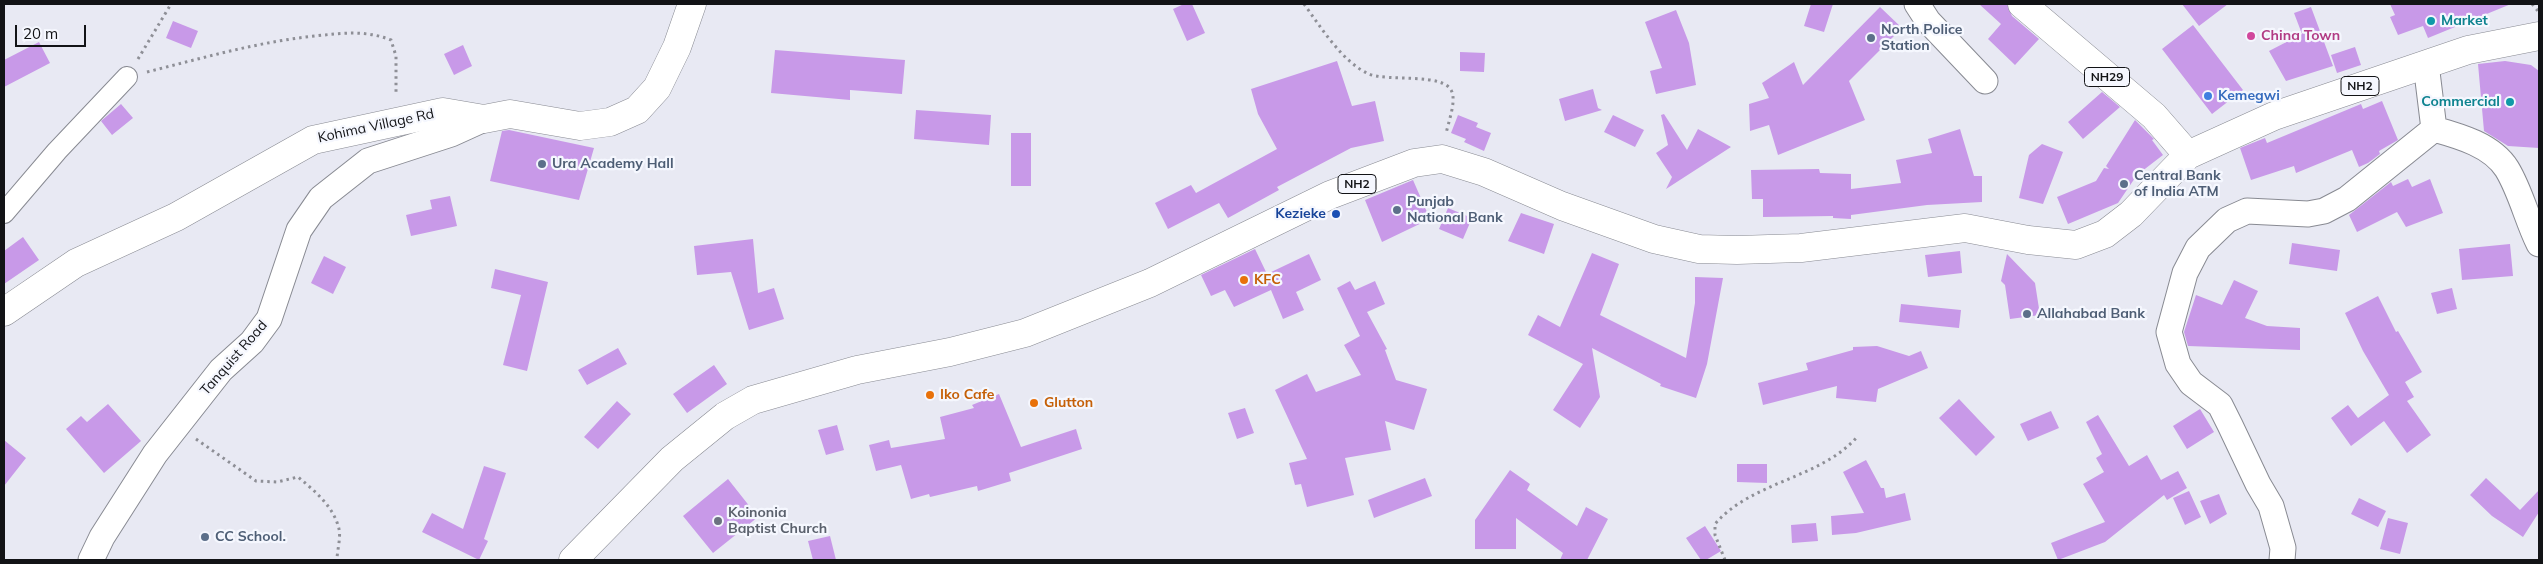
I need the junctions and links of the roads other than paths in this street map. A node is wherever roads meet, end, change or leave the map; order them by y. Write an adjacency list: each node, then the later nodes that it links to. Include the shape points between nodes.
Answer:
1 (692, 4): 8 (main road, Kohima Village Rd, via 657,88 637,110 610,122 580,126 510,114)
2 (1917, 4): 7 (street, via 1928,21)
3 (2022, 4): 10 (main road, NH29, via 2154,116)
4 (2539, 36): 5 (main road, NH2, via 2468,50)
5 (2426, 64): 9 (street); 10 (main road, NH2, via 2274,116)
6 (127, 77): 11 (street)
7 (1984, 81)
8 (484, 119): 13 (main road, Kohima Village Rd, via 443,112 313,140 176,217 76,263); 14 (street, Tanquist Road, via 451,134 368,161 321,198 299,230 269,320 252,342 222,370 177,426 144,471)
9 (2434, 129): 12 (street, via 2466,139 2490,152 2506,168); 16 (street, via 2347,199 2324,211 2308,214 2247,211 2226,220 2198,248 2185,273 2169,332 2178,364 2191,384 2220,405 2227,418 2271,506)
10 (2188, 155): 15 (main road, NH2, via 2131,214 2105,234 2076,244 2028,240 1965,228 1801,248 1737,250 1699,248 1654,239 1562,206 1484,172 1442,159 1414,163 1330,195 1150,283 1025,333 950,352 856,370 753,400 725,416 672,459)
11 (4, 213)
12 (2539, 244)
13 (4, 312)
14 (91, 560)
15 (573, 560)
16 (2282, 560)

